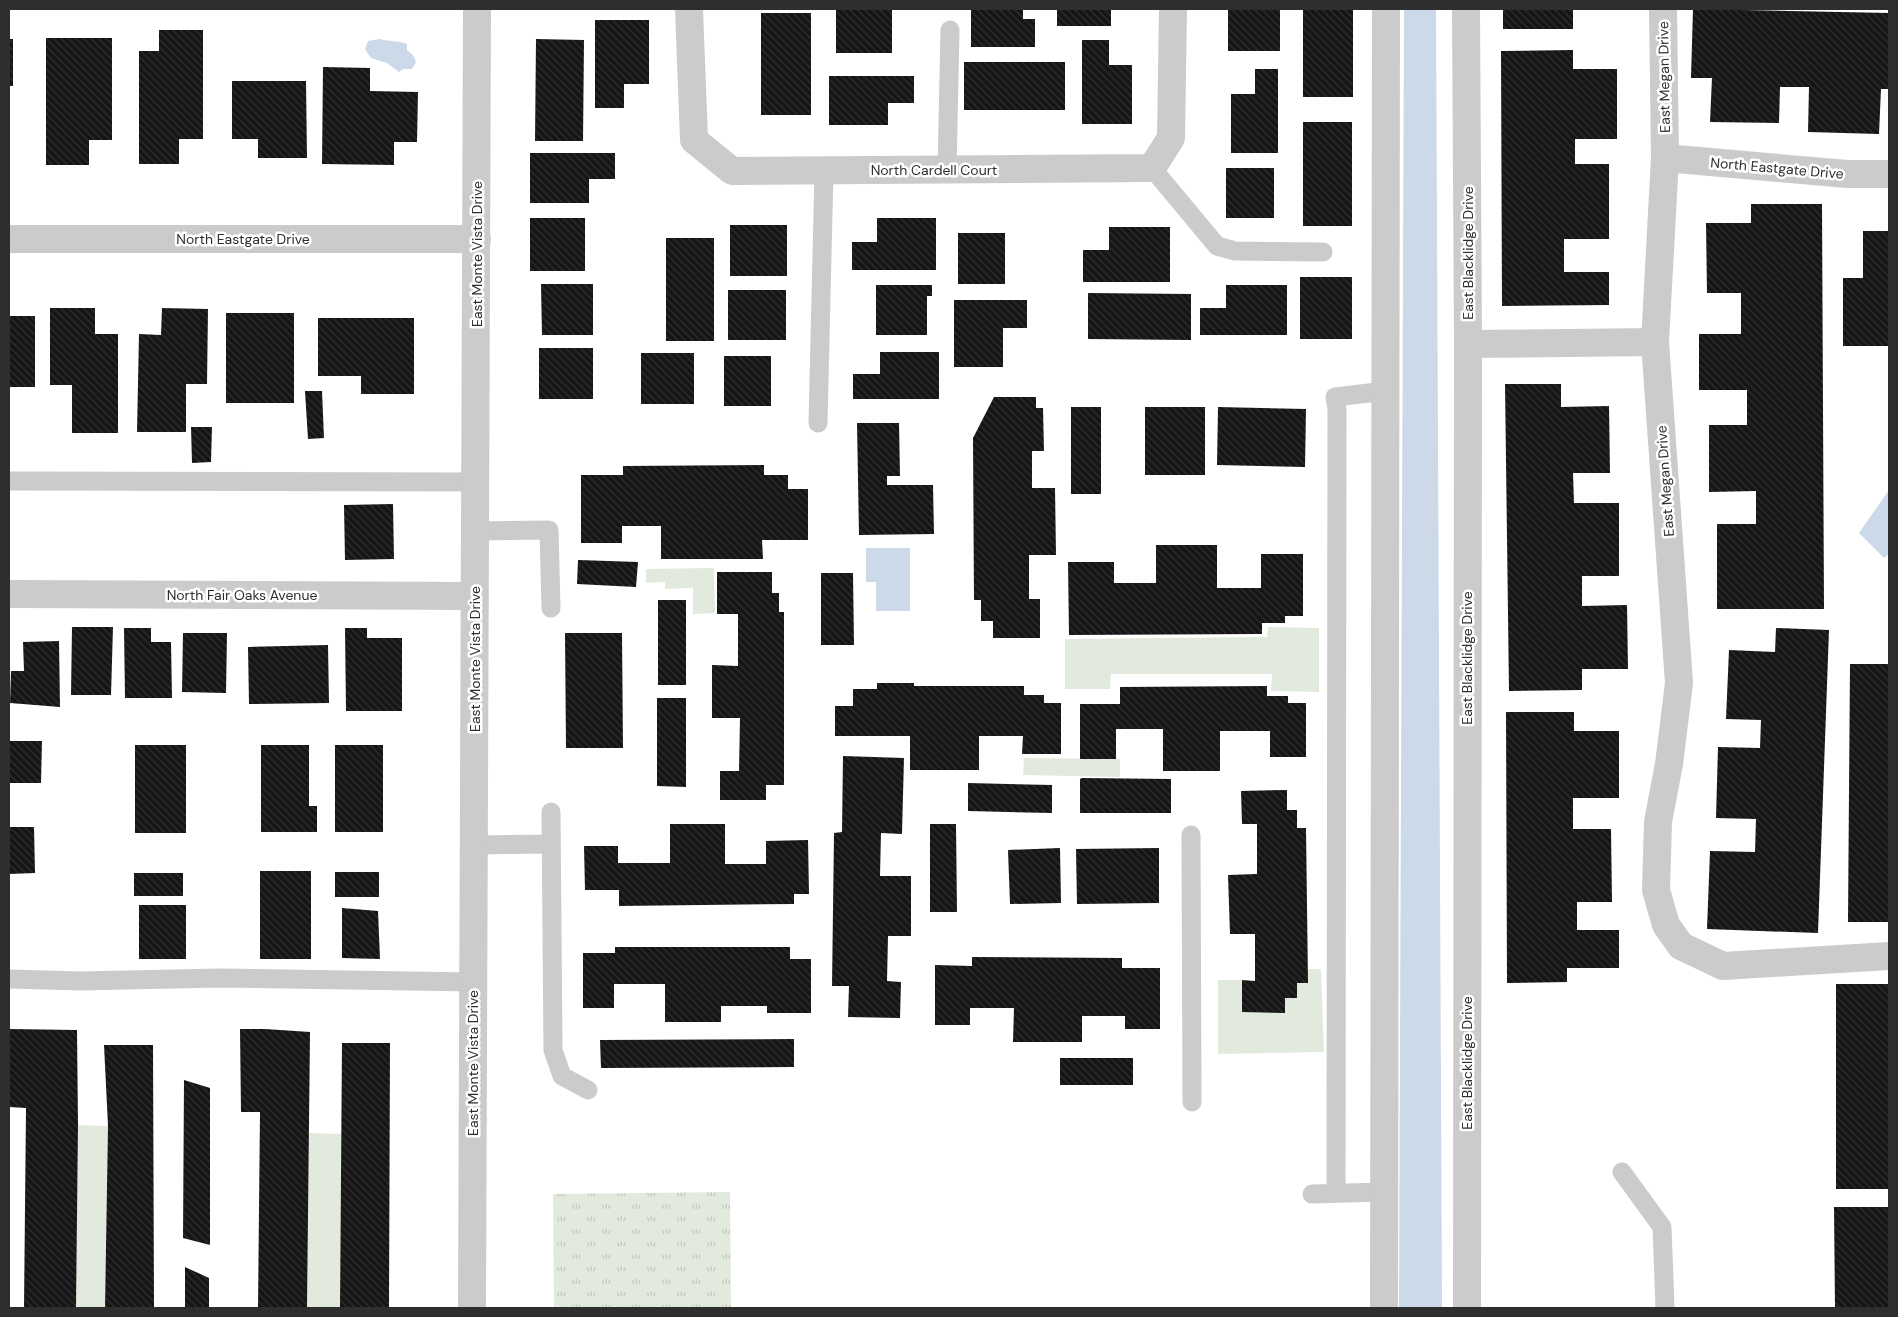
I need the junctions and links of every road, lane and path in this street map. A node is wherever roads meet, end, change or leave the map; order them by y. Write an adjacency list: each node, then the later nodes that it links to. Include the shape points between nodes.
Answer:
1 (477, 9): 14 (street, East Monte Vista Drive)
2 (689, 9): 11 (street, North Cardell Court, via 694,140 732,171)
3 (1173, 9): 9 (street, via 1171,138)
4 (1386, 9): 18 (street)
5 (1466, 9): 17 (street, East Blacklidge Drive)
6 (1662, 9): 8 (street, East Megan Drive)
7 (950, 30): 10 (lane)
8 (1665, 158): 12 (street, North Eastgate Drive, via 1846,174); 16 (street, East Megan Drive)
9 (1152, 168): 10 (street, North Cardell Court); 15 (lane, via 1217,246 1235,250)
10 (947, 170): 11 (street, North Cardell Court)
11 (824, 171): 19 (lane)
12 (1889, 174)
13 (9, 239): 14 (street, North Eastgate Drive)
14 (477, 239): 21 (street, East Monte Vista Drive)
15 (1323, 252)
16 (1655, 342): 17 (street); 30 (street, East Megan Drive, via 1679,683 1658,822 1656,890 1666,925 1681,946 1723,966)
17 (1468, 344): 41 (street, East Blacklidge Drive)
18 (1386, 391): 36 (street); 37 (lane, via 1335,397)
19 (818, 423)
20 (9, 481): 21 (lane)
21 (476, 482): 22 (street, East Monte Vista Drive)
22 (476, 530): 24 (street, East Monte Vista Drive); 25 (lane, via 549,530)
23 (9, 594): 24 (street, North Fair Oaks Avenue)
24 (476, 596): 29 (street, East Monte Vista Drive)
25 (552, 608)
26 (551, 812): 28 (lane)
27 (1191, 835): 34 (lane)
28 (551, 844): 29 (lane); 33 (lane, via 552,1050 562,1076)
29 (474, 845): 32 (street, East Monte Vista Drive)
30 (1889, 956)
31 (9, 979): 32 (lane)
32 (473, 982): 39 (street, East Monte Vista Drive)
33 (588, 1090)
34 (1192, 1102)
35 (1622, 1172): 42 (lane, via 1662,1227)
36 (1384, 1192): 37 (lane); 40 (street)
37 (1336, 1193): 38 (lane)
38 (1312, 1194)
39 (472, 1308)
40 (1384, 1308)
41 (1467, 1308)
42 (1665, 1308)

